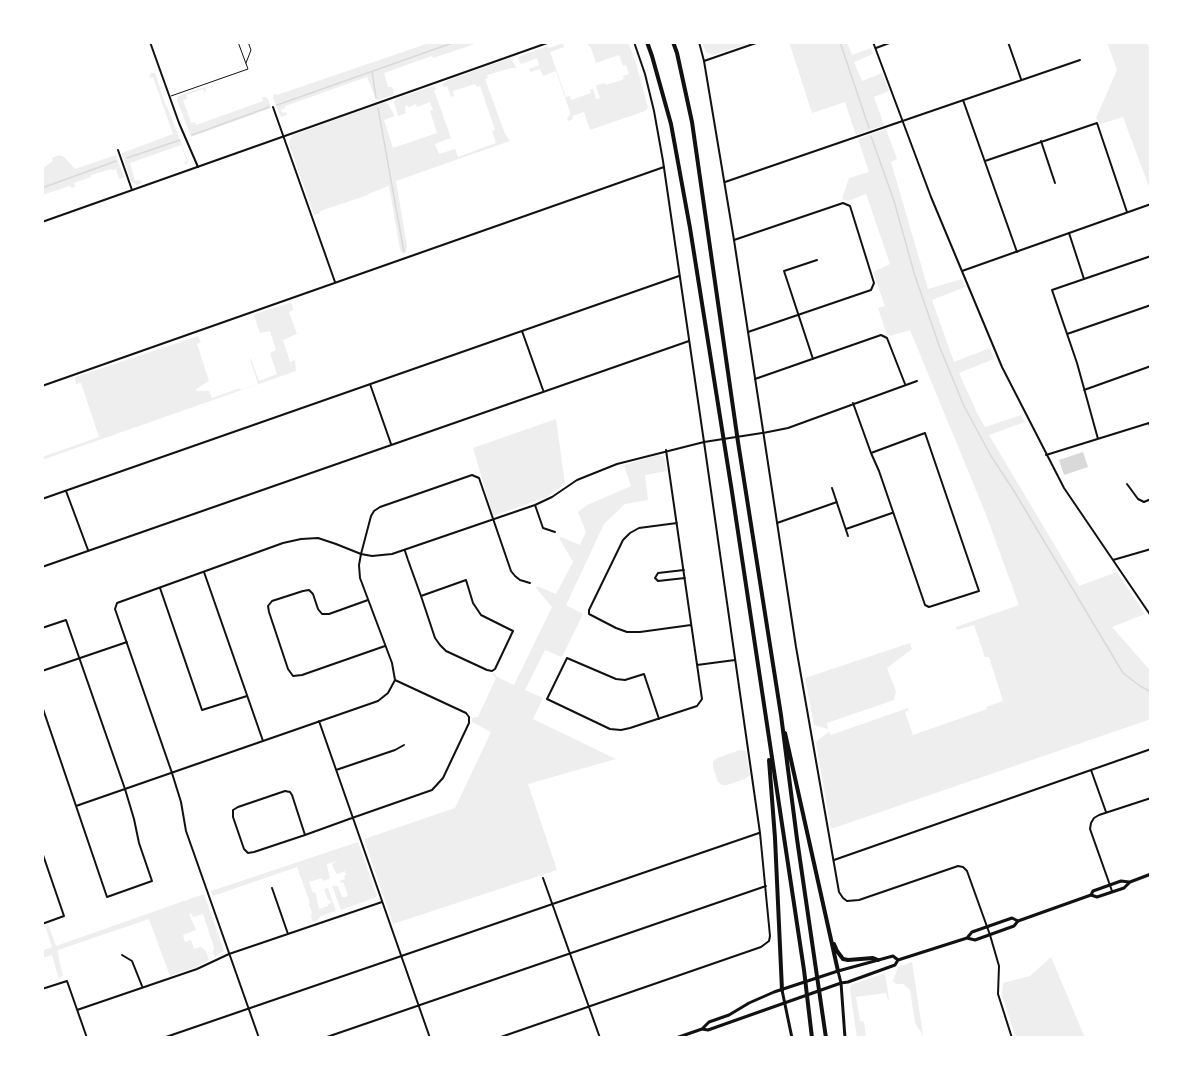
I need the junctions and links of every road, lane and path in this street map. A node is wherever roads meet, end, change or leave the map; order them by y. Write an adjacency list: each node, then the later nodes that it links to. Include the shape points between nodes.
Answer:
1 (150, 42): 18 (street)
2 (238, 42): 16 (lane)
3 (248, 42): 16 (lane, via 251,50)
4 (550, 42): 22 (street)
5 (634, 42): 27 (street, via 652,102)
6 (647, 42): 109 (highway, via 671,124 690,228)
7 (674, 42): 106 (highway, via 692,122)
8 (699, 42): 15 (street)
9 (759, 42): 15 (street)
10 (873, 42): 13 (street)
11 (892, 42): 13 (street)
12 (1008, 42): 17 (street)
13 (876, 48): 21 (street)
14 (1080, 60): 17 (street)
15 (704, 61): 28 (street)
16 (246, 65): 18 (lane, via 248,69)
17 (1022, 80): 19 (street)
18 (169, 97): 26 (street)
19 (963, 100): 21 (street); 25 (street)
20 (273, 107): 22 (street)
21 (902, 121): 28 (street); 39 (street)
22 (283, 136): 26 (street); 42 (street)
23 (1041, 141): 25 (street); 29 (street); 32 (street, via 1097,123)
24 (118, 150): 30 (street)
25 (985, 161): 36 (street)
26 (198, 166): 30 (street)
27 (664, 167): 40 (street); 42 (street)
28 (725, 182): 35 (street)
29 (1055, 183)
30 (132, 190): 33 (street)
31 (1151, 204): 32 (street)
32 (1127, 212): 34 (street)
33 (42, 222)
34 (1069, 233): 36 (street); 41 (street)
35 (734, 240): 44 (street, via 843,203 850,206 874,283 872,290); 46 (street)
36 (1017, 252): 39 (street)
37 (1151, 256): 41 (street)
38 (817, 260): 44 (street, via 784,271)
39 (962, 271): 66 (street, via 1002,367)
40 (680, 276): 45 (street); 48 (street)
41 (1084, 279): 47 (street, via 1052,290)
42 (335, 282): 55 (street)
43 (1151, 305): 47 (street)
44 (799, 315): 46 (street); 49 (street)
45 (522, 331): 53 (street); 57 (street)
46 (748, 332): 51 (street)
47 (1067, 334): 56 (street)
48 (689, 340): 57 (street); 62 (street)
49 (813, 358): 51 (street); 54 (street, via 881,335 887,338)
50 (1151, 366): 56 (street)
51 (755, 379): 60 (street)
52 (917, 381): 54 (street)
53 (370, 384): 63 (street); 69 (street)
54 (905, 384): 58 (street)
55 (42, 386)
56 (1084, 390): 61 (street)
57 (544, 391): 63 (street)
58 (853, 403): 60 (street, via 788,428); 65 (street)
59 (1151, 429): 61 (street, via 1149,423)
60 (763, 433): 62 (street); 77 (street)
61 (1098, 439): 66 (street)
62 (704, 441): 64 (street); 100 (street)
63 (391, 444): 82 (street)
64 (666, 450): 73 (street, via 577,480); 76 (street)
65 (871, 453): 74 (street); 74 (street, via 925,433 979,591 925,605)
66 (1046, 455): 85 (street)
67 (1127, 484): 71 (street, via 1138,499)
68 (832, 488): 72 (street)
69 (66, 491): 70 (street); 82 (street)
70 (42, 499)
71 (1151, 500)
72 (837, 502): 77 (street); 78 (street)
73 (535, 505): 75 (street); 79 (street, via 543,528)
74 (893, 513): 78 (street)
75 (492, 520): 83 (street); 84 (street, via 479,478 472,475 374,511); 90 (street, via 511,571)
76 (677, 523): 87 (street); 95 (street, via 639,528 623,540 589,614 627,632)
77 (777, 523): 124 (street)
78 (846, 529): 80 (street)
79 (555, 532)
80 (848, 536)
81 (1151, 549): 85 (street)
82 (88, 551): 86 (street)
83 (405, 551): 84 (street); 92 (street)
84 (360, 554): 88 (street, via 318,538 301,539); 93 (street, via 360,578)
85 (1113, 560): 94 (street)
86 (42, 567)
87 (684, 570): 89 (street); 89 (street, via 658,573 655,578)
88 (204, 572): 91 (street); 104 (street)
89 (685, 578): 95 (street)
90 (530, 583)
91 (160, 588): 97 (street, via 117,603 115,609); 104 (street, via 202,710)
92 (421, 596): 92 (street, via 435,638 446,651 487,670 495,669 513,631 481,615 466,580)
93 (368, 600): 98 (street); 98 (street, via 322,614 309,590 272,601 268,606 293,676)
94 (1151, 616)
95 (692, 625): 101 (street)
96 (42, 628): 99 (street, via 66,620)
97 (127, 642): 99 (street); 115 (street)
98 (386, 646): 103 (street)
99 (79, 658): 102 (street); 116 (street)
100 (735, 660): 101 (street); 121 (street)
101 (698, 665): 107 (street, via 702,699 697,706)
102 (42, 671)
103 (395, 680): 108 (street, via 378,701); 120 (street, via 466,713 469,723 443,778 432,790)
104 (247, 696): 110 (street)
105 (42, 706): 118 (street)
106 (781, 715): 139 (highway); 171 (highway)
107 (659, 719): 107 (street, via 644,674 616,679 567,658 547,699 609,729 621,730)
108 (319, 721): 110 (street); 113 (street)
109 (768, 739): 154 (highway); 170 (highway)
110 (263, 741): 115 (street)
111 (404, 744): 113 (street)
112 (1151, 748): 114 (street)
113 (336, 770): 120 (street)
114 (1091, 770): 119 (street); 124 (street)
115 (172, 772): 116 (street); 145 (street, via 186,831)
116 (125, 789): 118 (street); 118 (street, via 152,881 107,897)
117 (1151, 798): 119 (street)
118 (76, 806)
119 (1106, 813): 130 (street, via 1094,818 1090,829)
120 (352, 818): 122 (street); 135 (street)
121 (760, 833): 131 (street); 136 (street)
122 (305, 834): 122 (street, via 290,792 233,810 248,853)
123 (42, 852): 125 (street)
124 (834, 860): 140 (street, via 839,892 847,901 963,867)
125 (49, 872): 127 (street); 138 (street, via 64,916)
126 (1151, 874): 129 (main road)
127 (42, 875)
128 (543, 878): 136 (street)
129 (1130, 882): 130 (main road); 133 (main road)
130 (1110, 885): 133 (street); 134 (main road, via 1093,891)
131 (766, 886): 144 (street); 157 (street, via 770,936 766,944)
132 (272, 888): 141 (street)
133 (1112, 892): 134 (main road)
134 (1091, 896): 137 (main road)
135 (382, 902): 141 (street); 147 (street)
136 (553, 904): 144 (street); 147 (street)
137 (1018, 921): 140 (main road, via 1012,918); 142 (main road)
138 (42, 924)
139 (828, 925): 148 (highway, via 843,959); 150 (highway)
140 (988, 927): 142 (street); 143 (main road)
141 (288, 934): 145 (street)
142 (990, 935): 143 (main road, via 975,940); 173 (street, via 999,966 998,994)
143 (967, 938): 149 (main road)
144 (571, 953): 156 (street); 157 (street)
145 (229, 954): 152 (street); 158 (street)
146 (122, 955): 152 (street, via 132,961)
147 (401, 956): 156 (street); 158 (street)
148 (878, 960): 149 (main road, via 893,956); 150 (main road)
149 (898, 960): 151 (main road, via 896,965)
150 (838, 971): 151 (main road); 154 (main road)
151 (841, 983): 155 (main road); 172 (main road)
152 (142, 988): 159 (street)
153 (42, 989): 159 (street, via 67,981)
154 (782, 990): 155 (main road); 160 (main road, via 709,1022)
155 (785, 1003): 160 (main road); 169 (main road)
156 (418, 1006): 164 (street); 165 (street)
157 (589, 1006): 166 (street); 167 (street)
158 (248, 1009): 162 (street); 163 (street)
159 (77, 1010): 161 (street)
160 (702, 1029): 168 (main road)
161 (87, 1038)
162 (164, 1038)
163 (259, 1038)
164 (324, 1038)
165 (430, 1038)
166 (498, 1038)
167 (600, 1038)
168 (676, 1038)
169 (792, 1038)
170 (812, 1038)
171 (826, 1038)
172 (845, 1038)
173 (1012, 1038)

